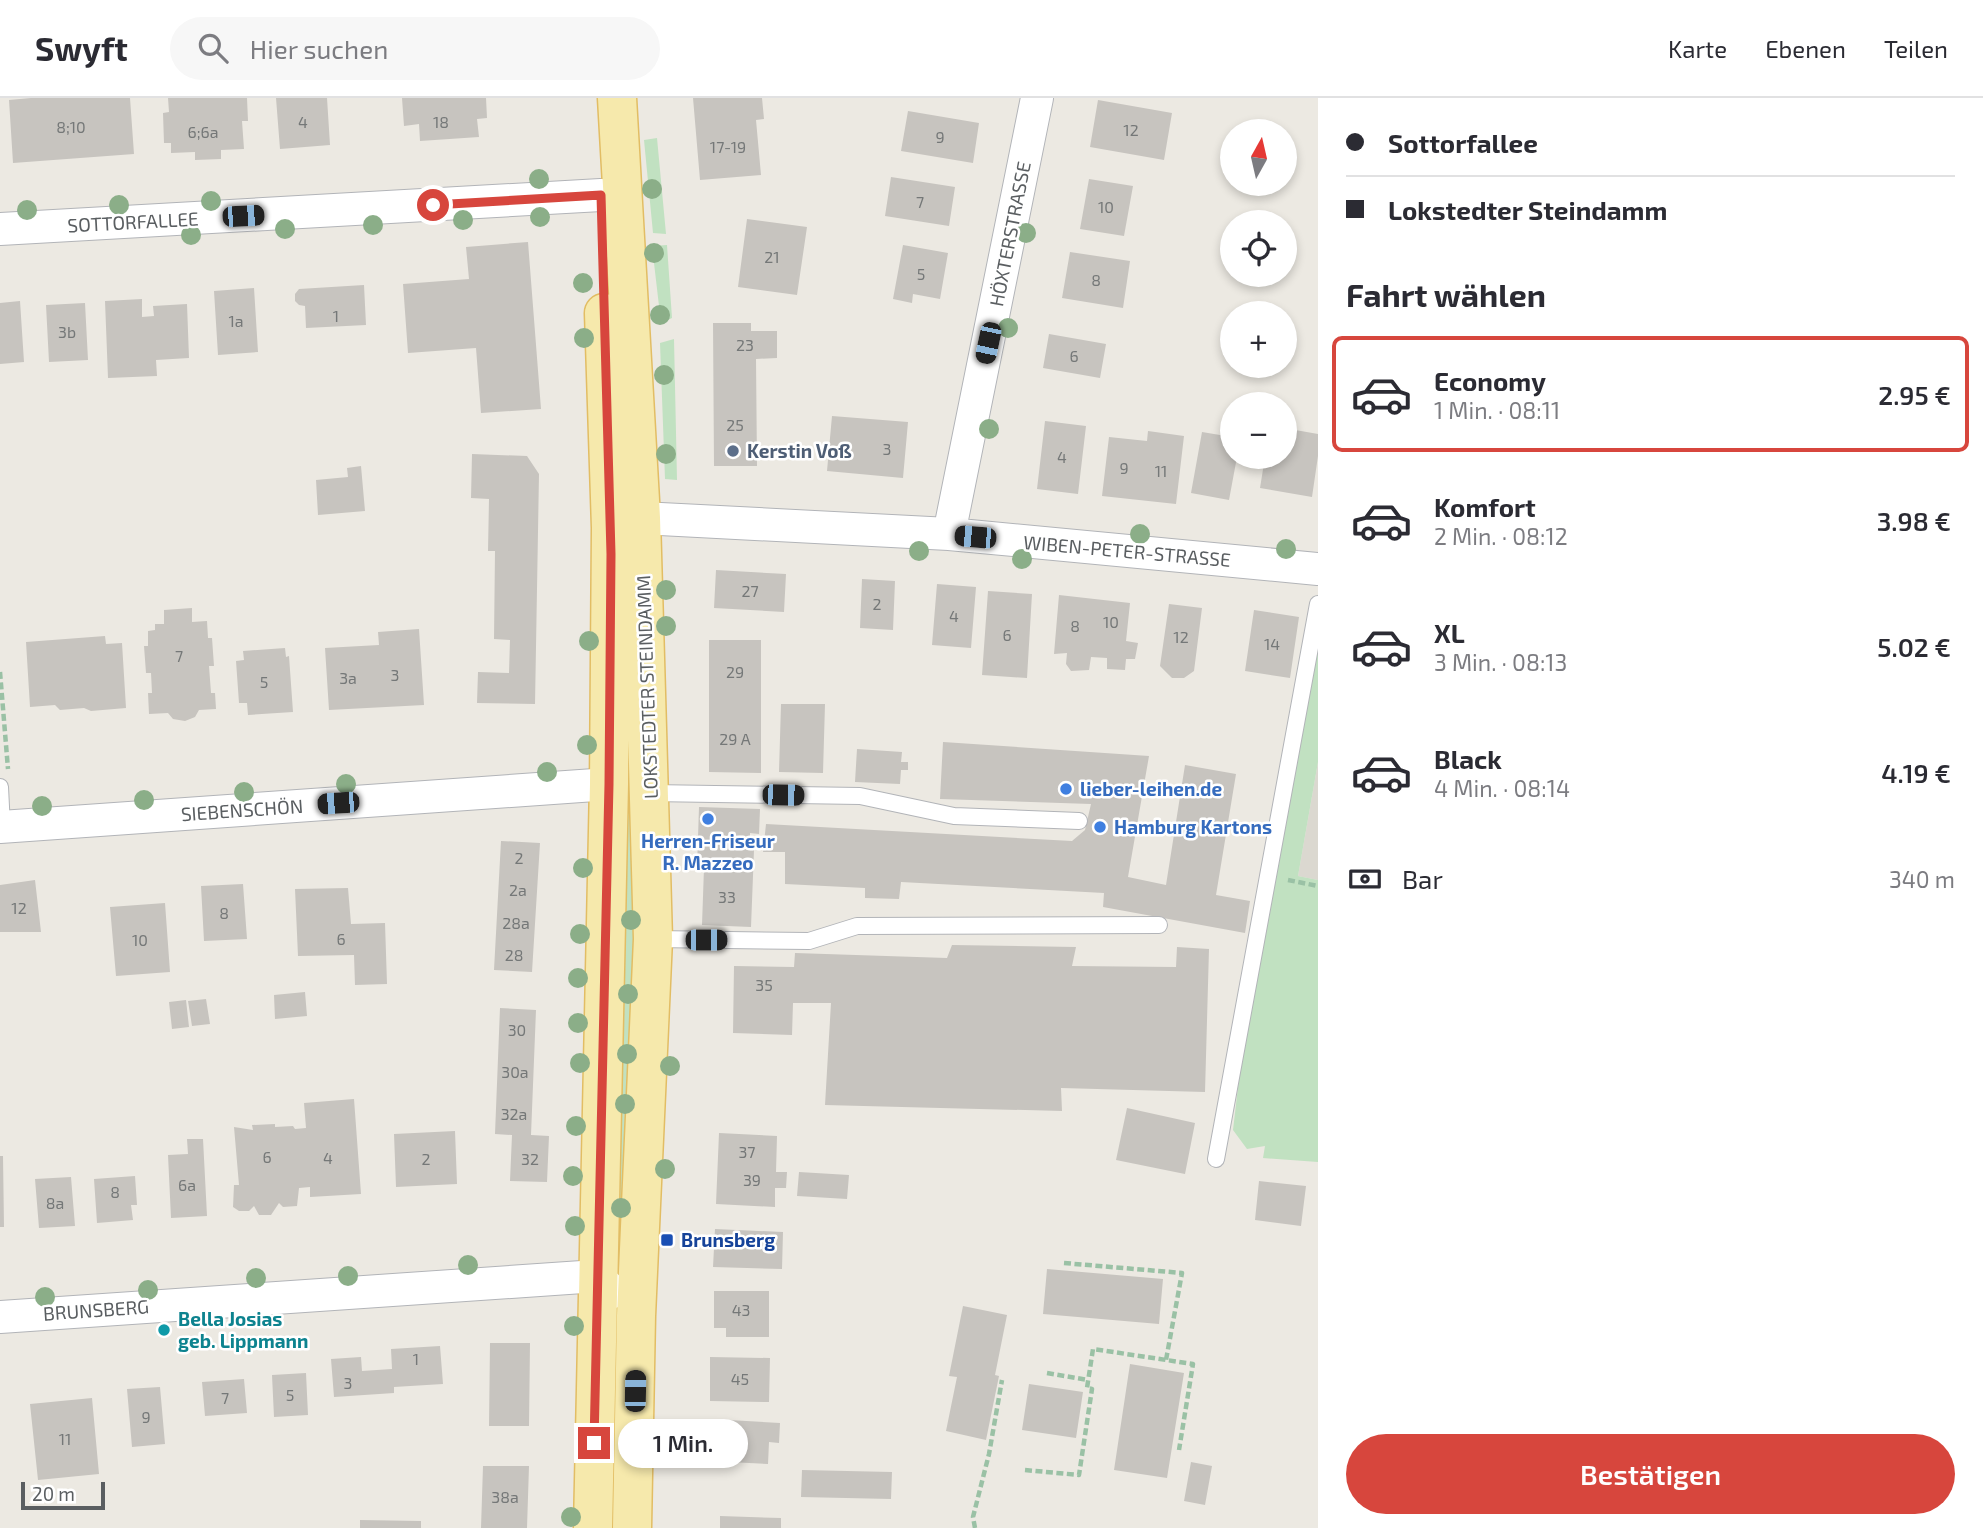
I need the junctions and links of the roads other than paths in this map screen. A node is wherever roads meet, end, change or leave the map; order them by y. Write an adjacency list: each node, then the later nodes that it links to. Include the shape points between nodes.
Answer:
1 (591, 98): 4 (main road, LOKSTEDTER STEINDAMM)
2 (617, 98): 6 (main road, LOKSTEDTER STEINDAMM)
3 (1037, 98): 7 (street, HÖXTERSTRASSE)
4 (601, 195): 5 (street, SOTTORFALLEE); 10 (main road, LOKSTEDTER STEINDAMM, via 611,528)
5 (0, 229)
6 (641, 519): 7 (street, WIBEN-PETER-STRASSE); 12 (main road, LOKSTEDTER STEINDAMM)
7 (949, 534): 8 (street, WIBEN-PETER-STRASSE)
8 (1318, 569)
9 (1318, 604): 17 (lane)
10 (609, 784): 14 (street, SIEBENSCHÖN); 18 (main road, LOKSTEDTER STEINDAMM)
11 (0, 787): 14 (lane)
12 (650, 793): 13 (lane, via 860,796 954,816); 16 (main road, LOKSTEDTER STEINDAMM)
13 (1079, 821)
14 (1, 827)
15 (1159, 925): 16 (lane, via 857,926 809,941)
16 (653, 939): 19 (main road, LOKSTEDTER STEINDAMM)
17 (1216, 1159)
18 (597, 1276): 19 (street); 20 (street, BRUNSBERG); 21 (main road, LOKSTEDTER STEINDAMM)
19 (636, 1315): 22 (main road, LOKSTEDTER STEINDAMM)
20 (0, 1317)
21 (593, 1528)
22 (632, 1528)

